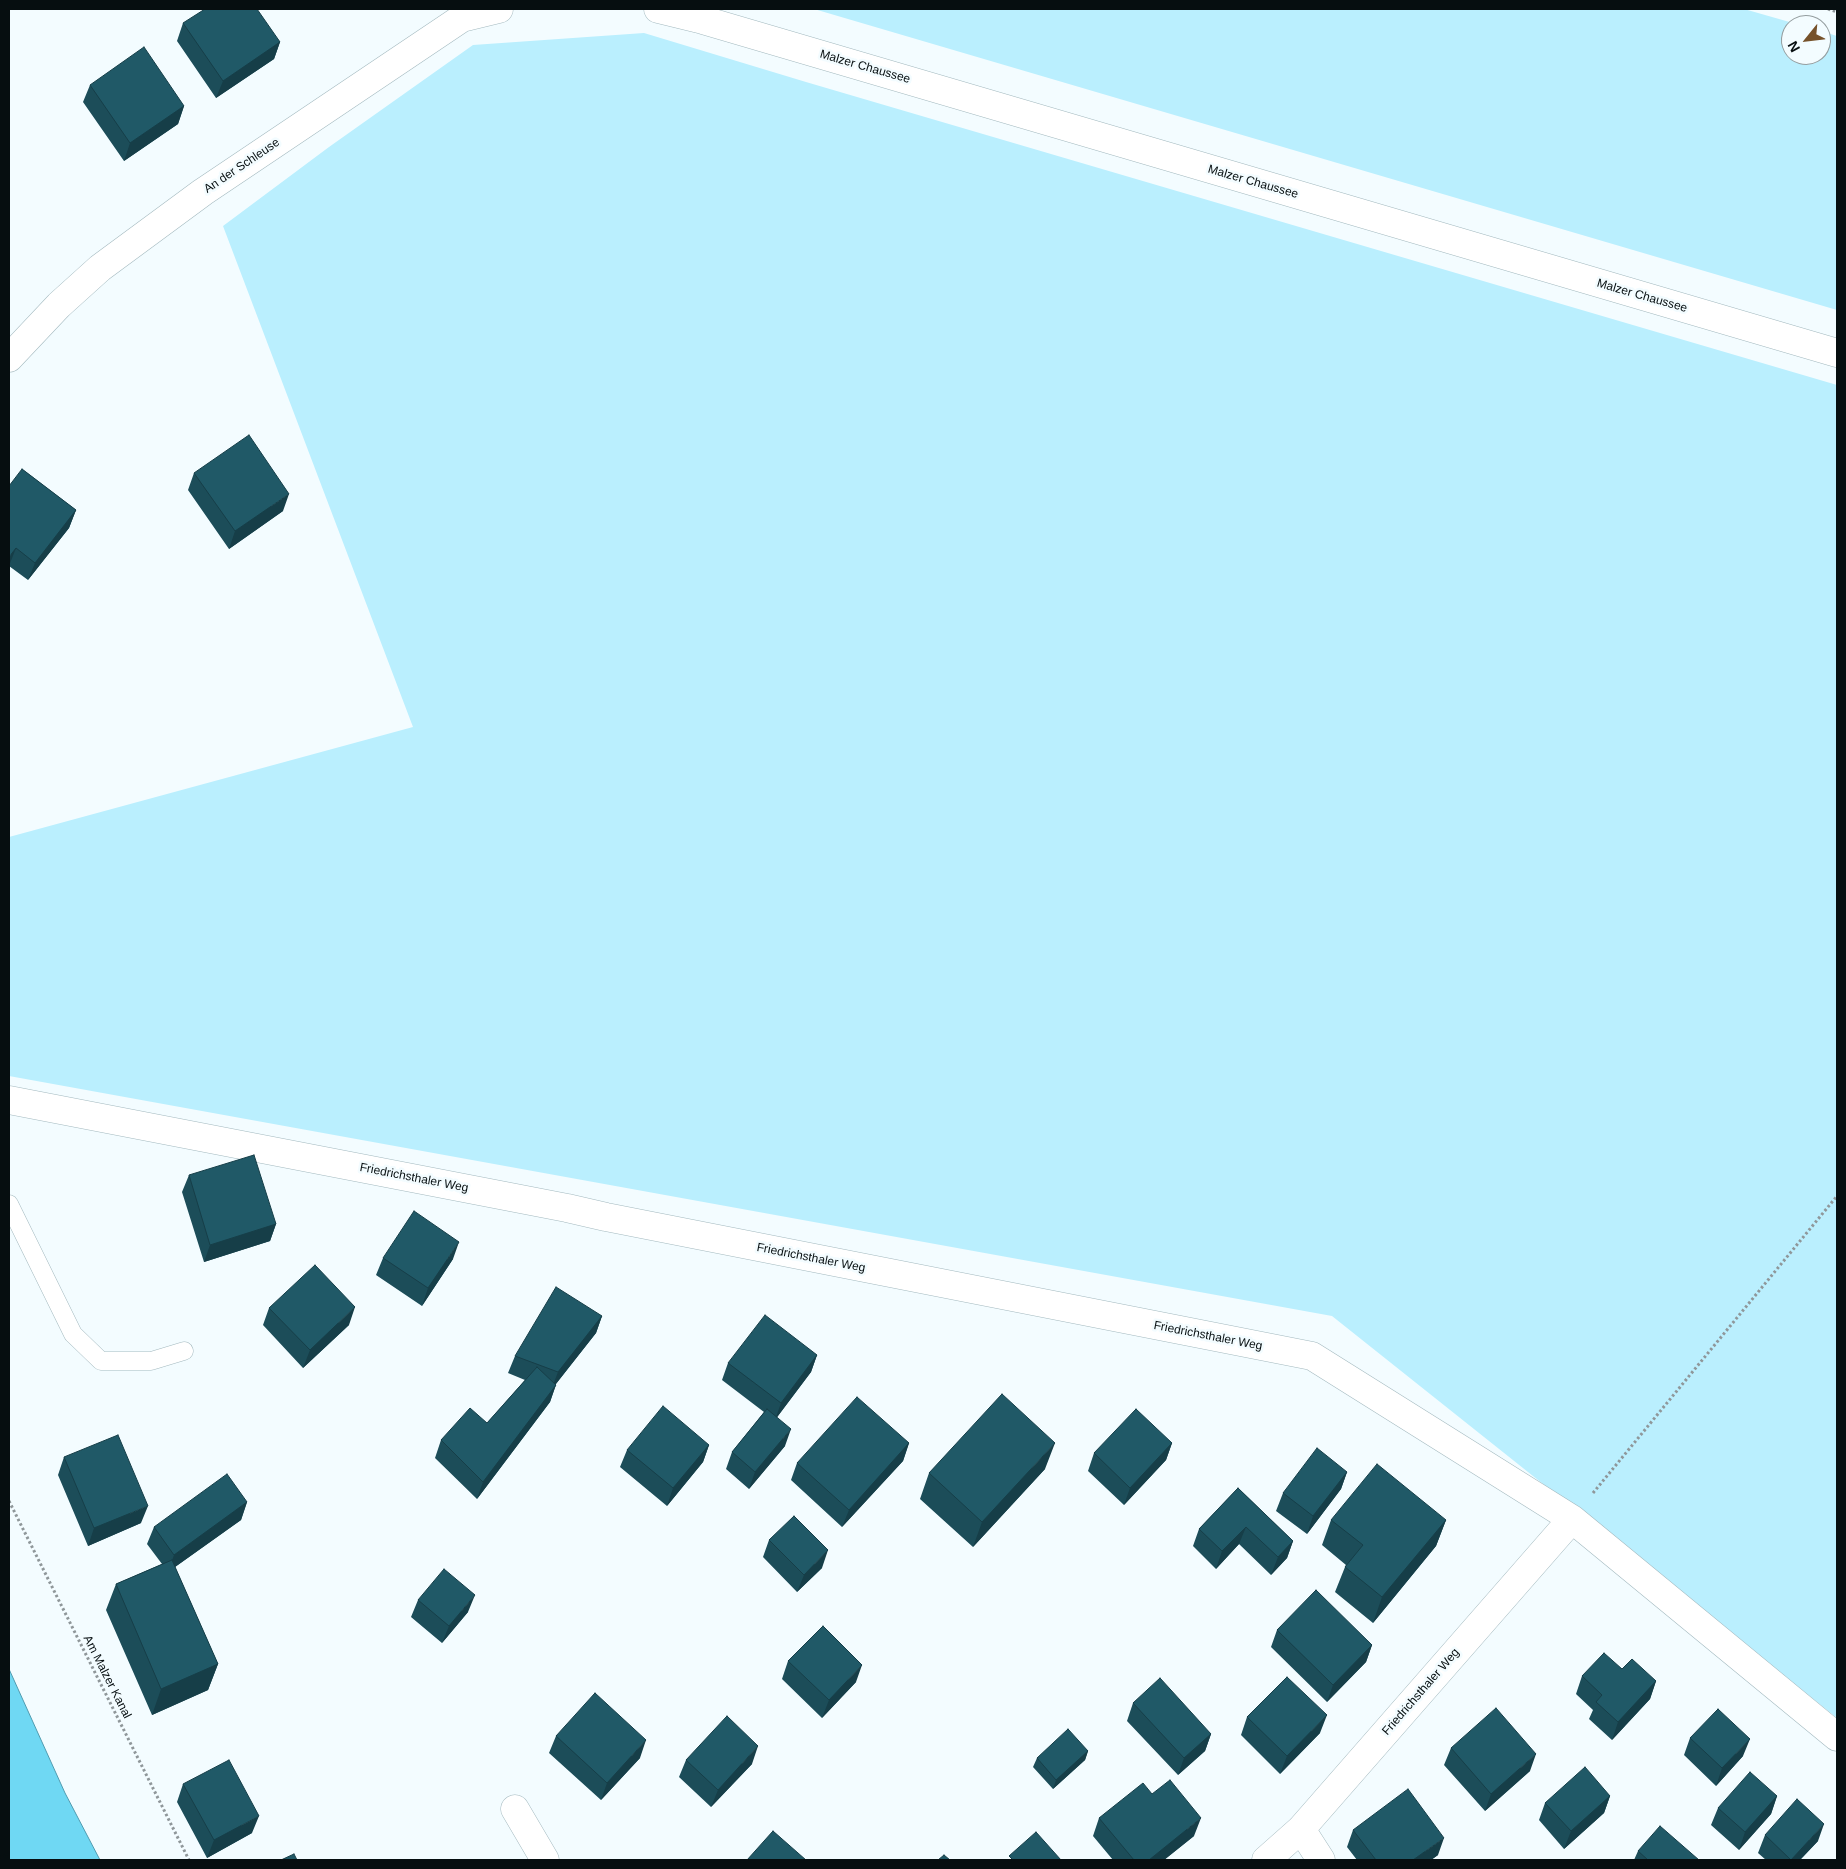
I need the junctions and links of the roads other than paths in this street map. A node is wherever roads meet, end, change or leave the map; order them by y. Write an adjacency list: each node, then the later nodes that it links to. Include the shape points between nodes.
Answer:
1 (499, 9): 4 (street, An der Schleuse, via 462,18 203,192 100,268 59,305)
2 (664, 10): 3 (street, Malzer Chaussee)
3 (1837, 353)
4 (9, 358)
5 (9, 1100): 8 (street, Friedrichsthaler Weg, via 1312,1356)
6 (9, 1204): 7 (lane, via 73,1334 101,1361 151,1361)
7 (184, 1351)
8 (1572, 1519): 9 (street, Friedrichsthaler Weg); 11 (street, Friedrichsthaler Weg)
9 (1837, 1737)
10 (514, 1809): 12 (street)
11 (1301, 1829): 13 (street, Friedrichsthaler Weg); 14 (street)
12 (545, 1860)
13 (1266, 1860)
14 (1321, 1860)

